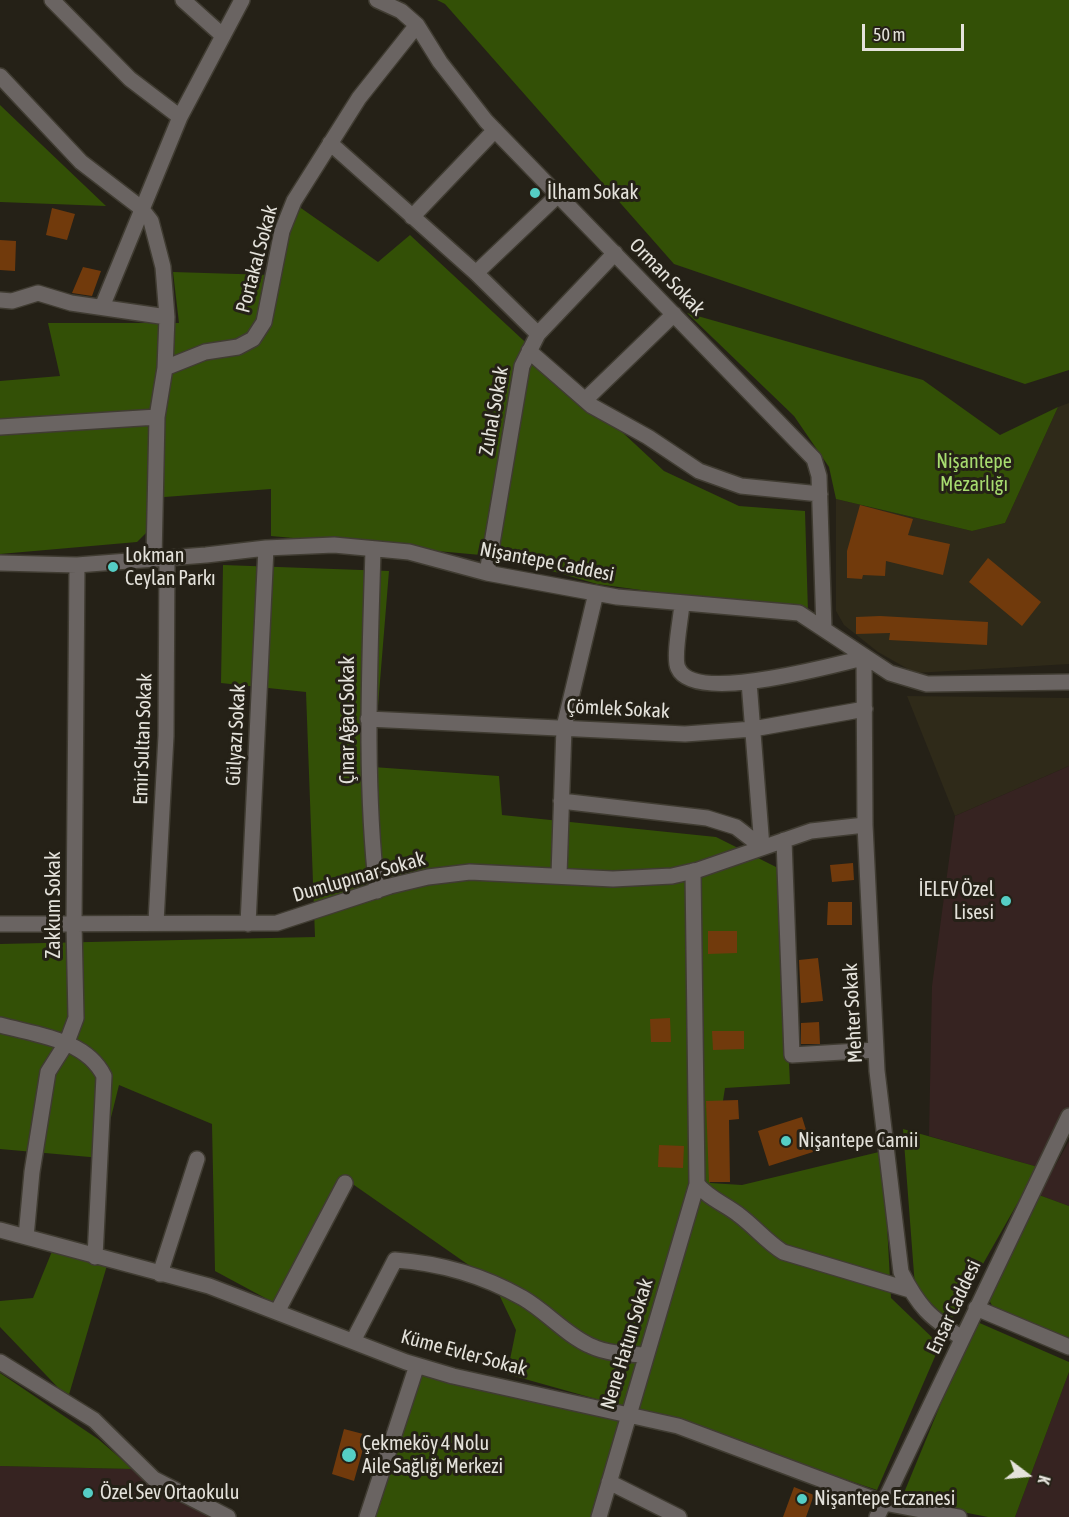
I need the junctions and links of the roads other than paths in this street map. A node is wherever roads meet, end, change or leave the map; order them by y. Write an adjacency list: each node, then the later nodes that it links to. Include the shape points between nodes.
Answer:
1 (52, 0): 8 (street, via 130,79)
2 (183, 0): 6 (street)
3 (242, 0): 6 (street)
4 (377, 0): 5 (street, Orman Sokak)
5 (417, 25): 9 (street, Orman Sokak, via 440,62); 10 (street, Portakal Sokak, via 359,98)
6 (222, 35): 8 (street)
7 (0, 76): 12 (street, via 81,162)
8 (180, 117): 12 (street)
9 (495, 130): 11 (street, Orman Sokak); 13 (street)
10 (330, 143): 13 (street); 22 (street, Portakal Sokak, via 294,201 282,231 264,322 253,339)
11 (558, 195): 14 (street, Orman Sokak); 15 (street)
12 (141, 208): 17 (street); 19 (street, Emir Sultan Sokak, via 151,221 163,267)
13 (412, 217): 15 (street)
14 (615, 253): 18 (street, Orman Sokak); 20 (street, Zuhal Sokak)
15 (476, 273): 20 (street)
16 (0, 300): 17 (street, via 12,301 38,293)
17 (102, 307): 19 (street)
18 (674, 314): 23 (street); 26 (street, Orman Sokak, via 814,459)
19 (167, 317): 22 (street, Emir Sultan Sokak)
20 (538, 334): 21 (street, Zuhal Sokak)
21 (529, 351): 23 (street); 32 (street, Zuhal Sokak, via 522,366)
22 (165, 368): 24 (street, Emir Sultan Sokak)
23 (585, 400): 26 (street, via 699,471 741,486)
24 (157, 417): 25 (street); 29 (street, Emir Sultan Sokak)
25 (0, 427)
26 (820, 494): 35 (street, Orman Sokak)
27 (266, 548): 28 (street, Nişantepe Caddesi, via 334,545); 29 (street, Nişantepe Caddesi); 53 (street, Gülyazı Sokak)
28 (373, 549): 32 (street, Nişantepe Caddesi, via 409,552); 40 (street, Çınar Ağacı Sokak)
29 (161, 558): 31 (street, Nişantepe Caddesi); 50 (street, Emir Sultan Sokak, via 166,736)
30 (0, 563): 31 (street, Nişantepe Caddesi)
31 (77, 565): 51 (street, Zakkum Sokak)
32 (487, 573): 33 (street, Nişantepe Caddesi)
33 (596, 593): 34 (street, Nişantepe Caddesi); 41 (street)
34 (682, 604): 35 (street, Nişantepe Caddesi, via 799,613); 37 (street, via 676,666 682,675 710,684)
35 (824, 629): 36 (street, Nişantepe Caddesi)
36 (864, 658): 37 (street); 38 (street, Nişantepe Caddesi, via 890,673 927,684); 39 (street, Mehter Sokak)
37 (749, 682): 42 (street)
38 (1069, 682)
39 (865, 709): 42 (street, Çömlek Sokak); 44 (street, Mehter Sokak)
40 (368, 719): 41 (street, Çömlek Sokak); 49 (street, Çınar Ağacı Sokak, via 369,804)
41 (564, 727): 42 (street, Çömlek Sokak, via 686,734); 43 (street)
42 (753, 729): 46 (street)
43 (561, 801): 46 (street, via 707,818 736,827); 48 (street)
44 (865, 825): 45 (street, Dumlupınar Sokak, via 811,831); 56 (street, Mehter Sokak)
45 (784, 840): 46 (street, Dumlupınar Sokak); 56 (street, via 792,1054)
46 (762, 847): 47 (street, Dumlupınar Sokak)
47 (693, 871): 48 (street, Dumlupınar Sokak, via 612,879); 60 (street, Nene Hatun Sokak)
48 (559, 875): 49 (street, Dumlupınar Sokak, via 470,872 428,877)
49 (377, 891): 53 (street, Dumlupınar Sokak, via 277,923)
50 (156, 922): 51 (street, Dumlupınar Sokak); 53 (street, Dumlupınar Sokak)
51 (74, 923): 52 (street, Dumlupınar Sokak); 55 (street, Zakkum Sokak, via 76,1018)
52 (0, 924)
53 (248, 924)
54 (0, 1025): 55 (street)
55 (67, 1042): 62 (street, Zakkum Sokak, via 48,1072); 63 (street, via 97,1062 104,1076)
56 (876, 1050): 65 (street, Mehter Sokak, via 901,1272)
57 (1069, 1116): 66 (street, Ensar Caddesi)
58 (197, 1159): 64 (street)
59 (345, 1183): 67 (street)
60 (697, 1184): 65 (street, via 783,1252); 71 (street, Nene Hatun Sokak)
61 (0, 1230): 62 (street, Küme Evler Sokak)
62 (26, 1237): 63 (street, Küme Evler Sokak)
63 (95, 1257): 64 (street, Küme Evler Sokak)
64 (160, 1274): 67 (street, Küme Evler Sokak, via 209,1286)
65 (910, 1290): 68 (street, Mehter Sokak, via 933,1320)
66 (976, 1308): 68 (street, Ensar Caddesi); 70 (street)
67 (277, 1312): 69 (street, Küme Evler Sokak)
68 (962, 1338): 76 (street, Ensar Caddesi)
69 (353, 1341): 71 (street, via 395,1260 430,1263 466,1273 523,1298 591,1346 609,1352); 73 (street, Küme Evler Sokak)
70 (1069, 1347)
71 (646, 1355): 74 (street, Nene Hatun Sokak)
72 (0, 1362): 77 (street, via 94,1420 154,1479)
73 (417, 1365): 74 (street, Küme Evler Sokak); 78 (street)
74 (628, 1414): 75 (street, Nene Hatun Sokak); 76 (street, Küme Evler Sokak, via 678,1426)
75 (609, 1482): 79 (street, Nene Hatun Sokak); 80 (street)
76 (884, 1503): 81 (street, Ensar Caddesi); 82 (street, Küme Evler Sokak)
77 (228, 1517)
78 (367, 1517)
79 (599, 1517)
80 (680, 1517)
81 (877, 1517)
82 (959, 1517)

